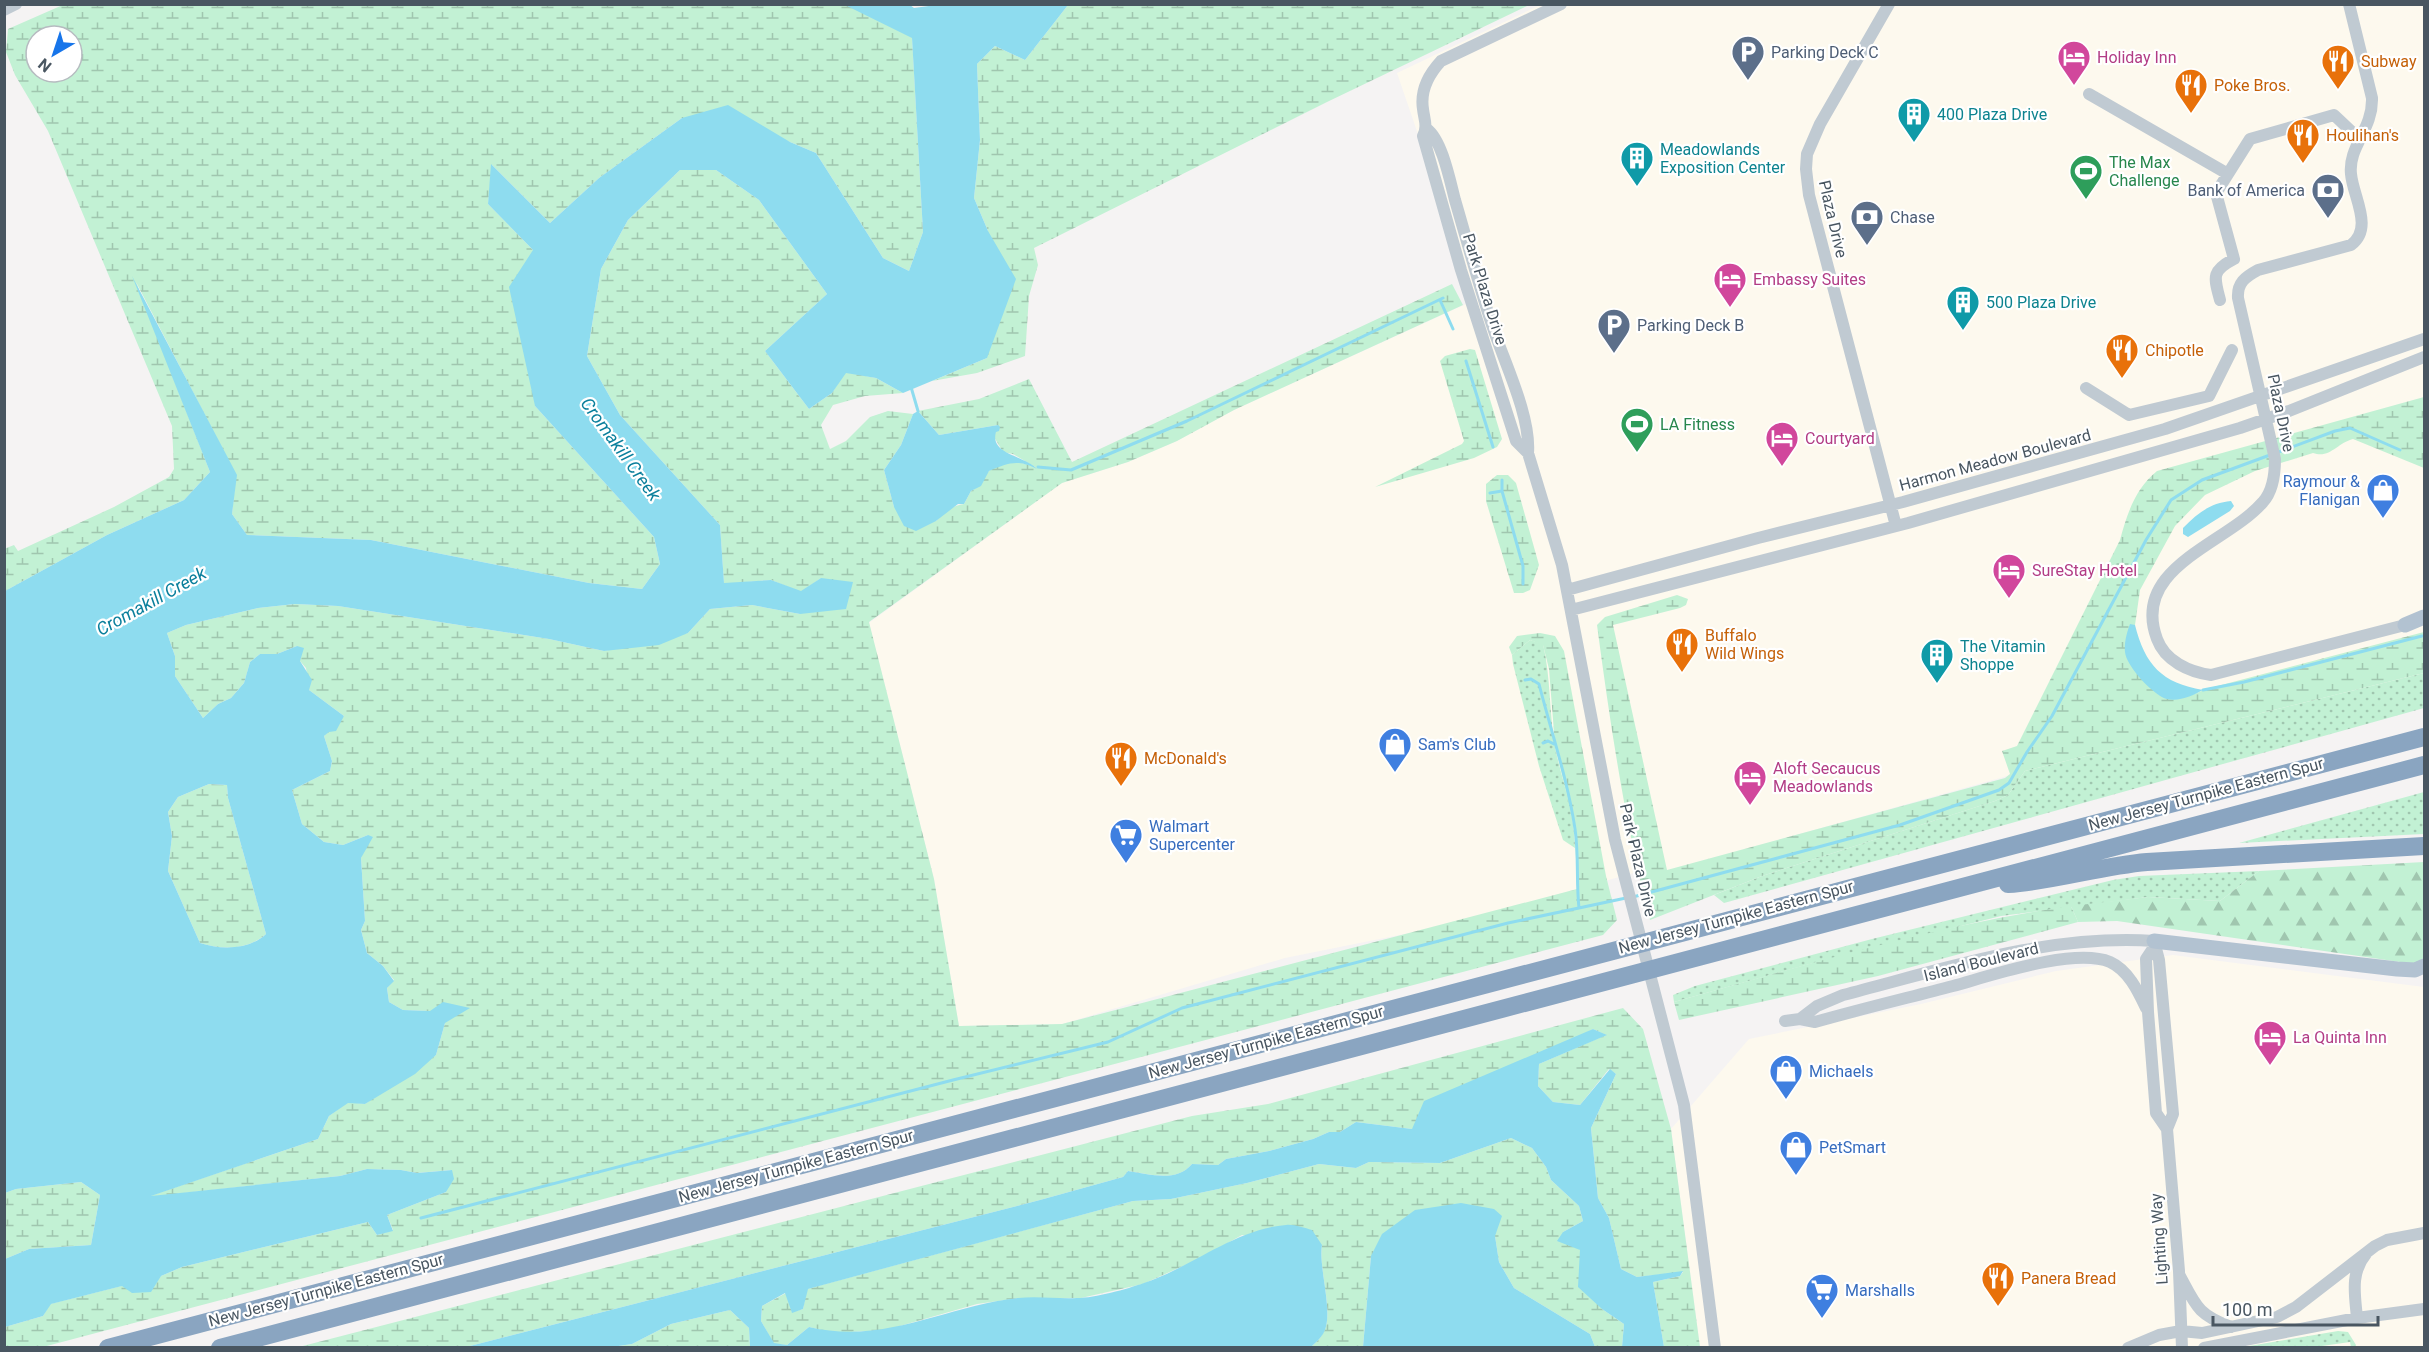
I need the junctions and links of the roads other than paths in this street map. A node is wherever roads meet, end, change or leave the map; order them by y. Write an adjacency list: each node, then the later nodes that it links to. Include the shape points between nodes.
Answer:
1 (16, 4): 5 (street)
2 (1561, 4): 18 (street, Park Plaza Drive, via 1441,61 1427,78 1423,98 1427,129 1423,136 1486,328 1516,441 1528,453)
3 (1889, 4): 16 (street, Plaza Drive, via 1820,124 1807,154 1806,170 1809,195)
4 (2349, 4): 14 (street, Plaza Drive, via 2373,112 2352,159 2351,174 2363,225 2360,236 2351,245 2258,270 2240,283 2238,298)
5 (4, 10)
6 (2089, 94): 8 (street)
7 (2351, 131): 8 (street, via 2334,115 2250,139)
8 (2228, 174): 9 (street, via 2216,193 2234,259 2217,272)
9 (2220, 300)
10 (2424, 339): 14 (street, Harmon Meadow Boulevard)
11 (2232, 350): 13 (street, via 2209,396 2129,415)
12 (2424, 357): 15 (street)
13 (2086, 388)
14 (2261, 397): 15 (street, Plaza Drive); 16 (street, Harmon Meadow Boulevard, via 2165,429)
15 (2267, 420): 17 (street); 22 (street, Plaza Drive, via 2276,459 2264,501 2159,586 2153,621 2159,643 2186,669 2211,675)
16 (1891, 506): 17 (street, Plaza Drive); 18 (street, Harmon Meadow Boulevard)
17 (1896, 525): 19 (street)
18 (1567, 590): 19 (street, Park Plaza Drive)
19 (1571, 610): 42 (street, Park Plaza Drive, via 1622,870 1687,1125)
20 (2424, 617): 22 (main road)
21 (2424, 623): 22 (main road)
22 (2405, 625)
23 (2424, 737): 40 (highway, New Jersey Turnpike Eastern Spur)
24 (2424, 765): 26 (highway, New Jersey Turnpike Eastern Spur)
25 (2424, 846): 26 (highway, via 2147,862 2042,881)
26 (1967, 886): 41 (highway, New Jersey Turnpike Eastern Spur)
27 (2154, 944): 28 (main road, via 2397,969); 29 (street, Lighting Way, via 2146,959); 30 (street, Island Boulevard, via 2131,940 2075,942 2020,951 1843,995 1817,1006); 32 (street, Lighting Way, via 2159,960 2173,1113)
28 (2424, 966)
29 (2148, 1012): 30 (street, Island Boulevard, via 2123,971 2102,960 2081,959 2024,966 1815,1022); 32 (street, Lighting Way, via 2156,1113)
30 (1800, 1019): 31 (street, Island Boulevard)
31 (1785, 1021)
32 (2167, 1129): 35 (street, Lighting Way)
33 (2424, 1233): 34 (street, via 2387,1240)
34 (2371, 1249): 37 (street, via 2356,1274); 38 (street, via 2286,1313)
35 (2179, 1273): 38 (street, via 2203,1314); 39 (street, Lighting Way)
36 (2424, 1309): 37 (street)
37 (2357, 1318): 45 (street)
38 (2232, 1328): 39 (street, via 2202,1333)
39 (2181, 1331): 43 (street); 44 (street, Lighting Way)
40 (108, 1347)
41 (220, 1347)
42 (1715, 1347)
43 (2128, 1347)
44 (2182, 1347)
45 (2204, 1347)

